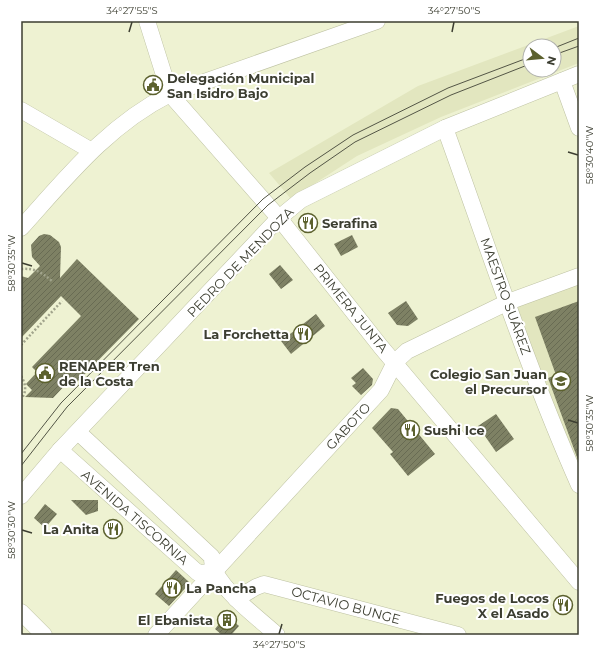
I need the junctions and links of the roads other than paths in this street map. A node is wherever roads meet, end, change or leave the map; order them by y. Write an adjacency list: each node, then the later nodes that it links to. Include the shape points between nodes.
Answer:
1 (147, 21): 5 (street, PRIMERA JUNTA)
2 (377, 21): 5 (street)
3 (579, 74): 4 (street, PEDRO DE MENDOZA)
4 (562, 81): 7 (street, PEDRO DE MENDOZA); 8 (street)
5 (170, 94): 9 (street, via 146,106); 10 (street, PRIMERA JUNTA)
6 (21, 110): 9 (street)
7 (445, 128): 10 (street, PEDRO DE MENDOZA, via 301,200); 13 (street, MAESTRO SUÁREZ)
8 (579, 128)
9 (90, 150): 11 (street)
10 (279, 218): 14 (street, PRIMERA JUNTA); 15 (street, PEDRO DE MENDOZA)
11 (21, 228)
12 (579, 276): 13 (street, GABOTO)
13 (508, 302): 14 (street, GABOTO, via 407,350); 17 (street, MAESTRO SUÁREZ)
14 (395, 362): 19 (street, GABOTO, via 381,390); 20 (street, PRIMERA JUNTA)
15 (78, 432): 16 (street, PEDRO DE MENDOZA); 19 (street, AVENIDA TISCORNIA, via 212,557)
16 (60, 450): 18 (street, PEDRO DE MENDOZA); 19 (street, AVENIDA TISCORNIA, via 198,573)
17 (579, 484)
18 (21, 496)
19 (214, 572): 21 (street, AVENIDA TISCORNIA); 24 (street, GABOTO)
20 (579, 582)
21 (236, 599): 25 (street, AVENIDA TISCORNIA); 26 (street, OCTAVIO BUNGE, via 256,586 264,584)
22 (21, 612): 23 (street)
23 (44, 635)
24 (156, 635)
25 (277, 635)
26 (458, 635)

